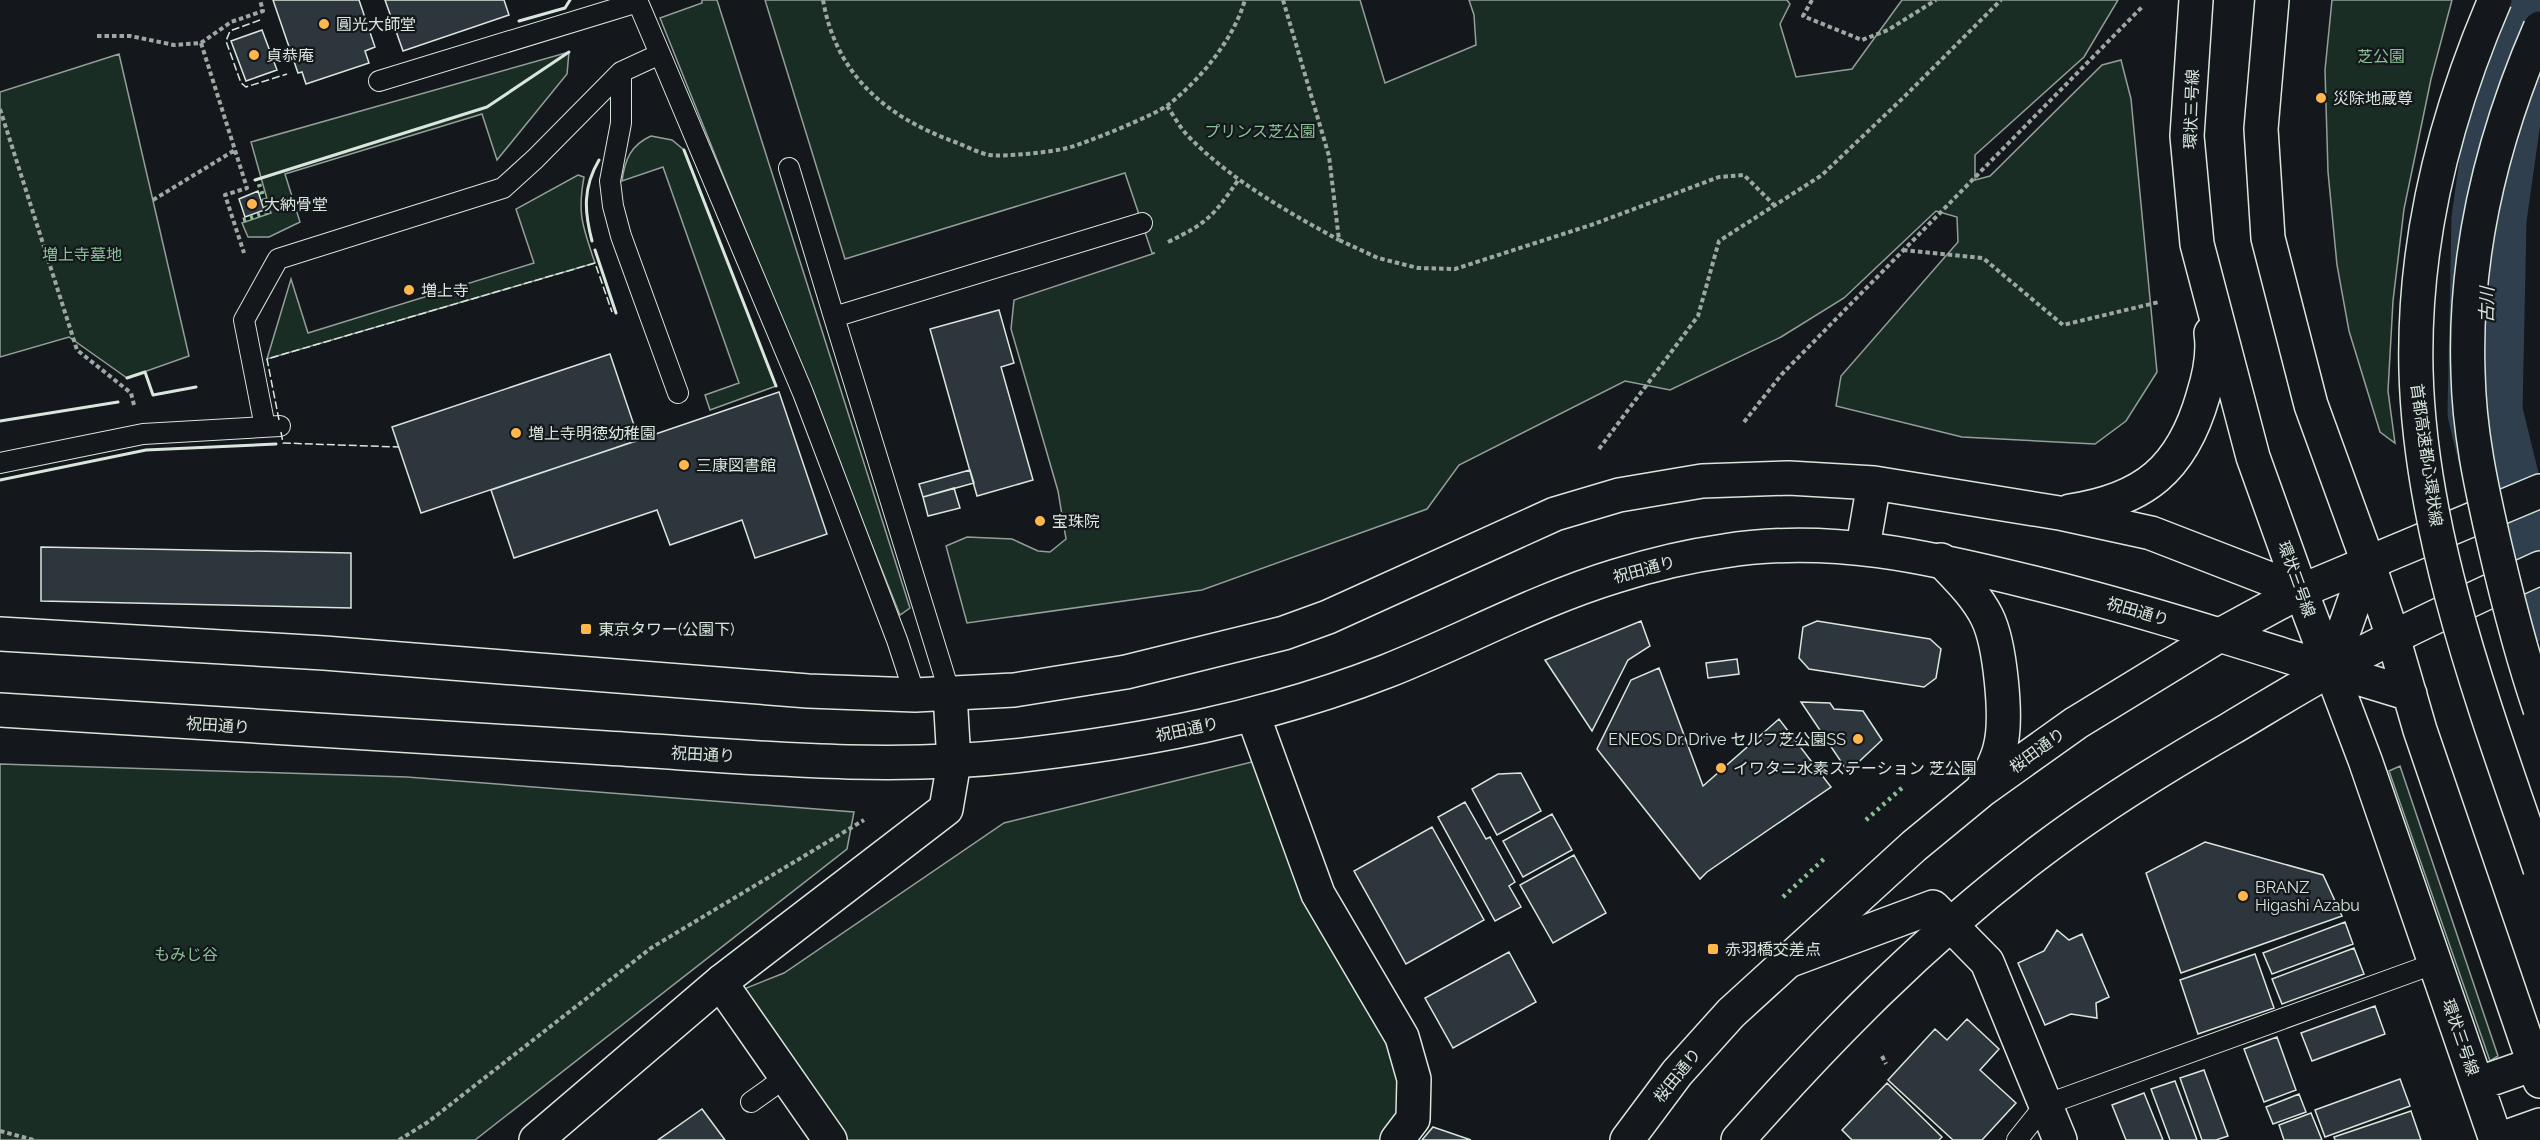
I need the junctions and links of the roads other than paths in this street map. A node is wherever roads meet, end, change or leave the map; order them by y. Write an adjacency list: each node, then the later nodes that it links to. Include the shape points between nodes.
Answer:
1 (2196, 0): 13 (main road, 環状三号線, via 2187,136)
2 (2272, 0): 22 (main road, via 2261,129 2268,238 2311,405)
3 (2478, 0): 10 (main road, bridge, via 2458,71)
4 (2495, 0): 10 (main road, 首都高速都心環状線, bridge)
5 (637, 1): 7 (lane); 9 (lane)
6 (2540, 28): 32 (main road, bridge, via 2522,68 2484,197 2474,261 2468,372 2471,429 2483,495)
7 (660, 54): 8 (lane); 31 (lane, via 803,393)
8 (621, 72): 15 (lane, via 621,123 610,181 613,206); 16 (lane, via 503,188 278,259 244,320 272,426 143,434)
9 (379, 81)
10 (2448, 133): 37 (main road, 首都高速都心環状線, bridge, via 2434,188 2417,311 2421,436 2432,508 2457,611 2487,715)
11 (789, 168): 14 (lane)
12 (1142, 223): 14 (lane)
13 (2198, 244): 19 (main road, via 2212,340 2208,381 2199,412 2177,458 2161,475 2122,499); 24 (main road, 環状三号線, via 2253,457)
14 (834, 317): 29 (lane, via 933,639)
15 (678, 393)
16 (0, 463)
17 (1874, 483): 19 (main road); 20 (main road); 29 (main road, via 1789,478 1702,481 1619,495 1555,514 1328,617 1284,633 1126,672 1014,690)
18 (2540, 491): 22 (main road, 桜田通り, bridge)
19 (2060, 513): 24 (main road, via 2151,533)
20 (1863, 547): 21 (main road, 祝田通り); 34 (main road, 祝田通り, via 1802,544 1728,550 1614,576 1386,671)
21 (1941, 560): 26 (main road, 祝田通り, via 2092,597); 36 (main road, via 1987,617 1997,650 2003,702 2001,747)
22 (2368, 562): 24 (main road, 桜田通り); 27 (main road); 28 (main road)
23 (2540, 568): 27 (main road, bridge)
24 (2301, 591): 26 (main road, 桜田通り); 28 (main road, 環状三号線)
25 (0, 634): 31 (main road, via 324,653 808,691)
26 (2220, 635): 28 (main road, 祝田通り); 36 (main road, 桜田通り, via 2076,723)
27 (2393, 637): 28 (main road); 30 (main road)
28 (2330, 670): 30 (main road, 祝田通り); 38 (main road, via 2107,804 2034,856); 40 (main road, 環状三号線)
29 (954, 694): 31 (main road); 35 (main road)
30 (2410, 694): 42 (main road)
31 (915, 695)
32 (2540, 709)
33 (0, 710): 35 (main road, 祝田通り, via 809,760)
34 (1253, 715): 35 (main road, 祝田通り, via 1139,740); 50 (main road, via 1318,894 1402,1037 1414,1079 1413,1119)
35 (954, 762): 41 (main road, via 946,809)
36 (1982, 790): 39 (main road, 桜田通り)
37 (2540, 869)
38 (1950, 924): 39 (main road, via 1933,907); 46 (main road, via 1987,962); 52 (main road, via 1872,995)
39 (1788, 961): 51 (main road, 桜田通り, via 1731,1013 1677,1073)
40 (2436, 963): 44 (main road, 環状三号線); 46 (lane)
41 (722, 981): 43 (main road); 48 (main road)
42 (2538, 1070): 44 (main road)
43 (786, 1077): 45 (lane); 49 (main road)
44 (2477, 1084): 55 (main road, 環状三号線)
45 (751, 1102)
46 (2045, 1105): 53 (lane); 54 (main road)
47 (2540, 1125): 55 (main road)
48 (536, 1140)
49 (830, 1140)
50 (1397, 1140)
51 (1628, 1140)
52 (1738, 1140)
53 (2017, 1140)
54 (2060, 1140)
55 (2497, 1140)

